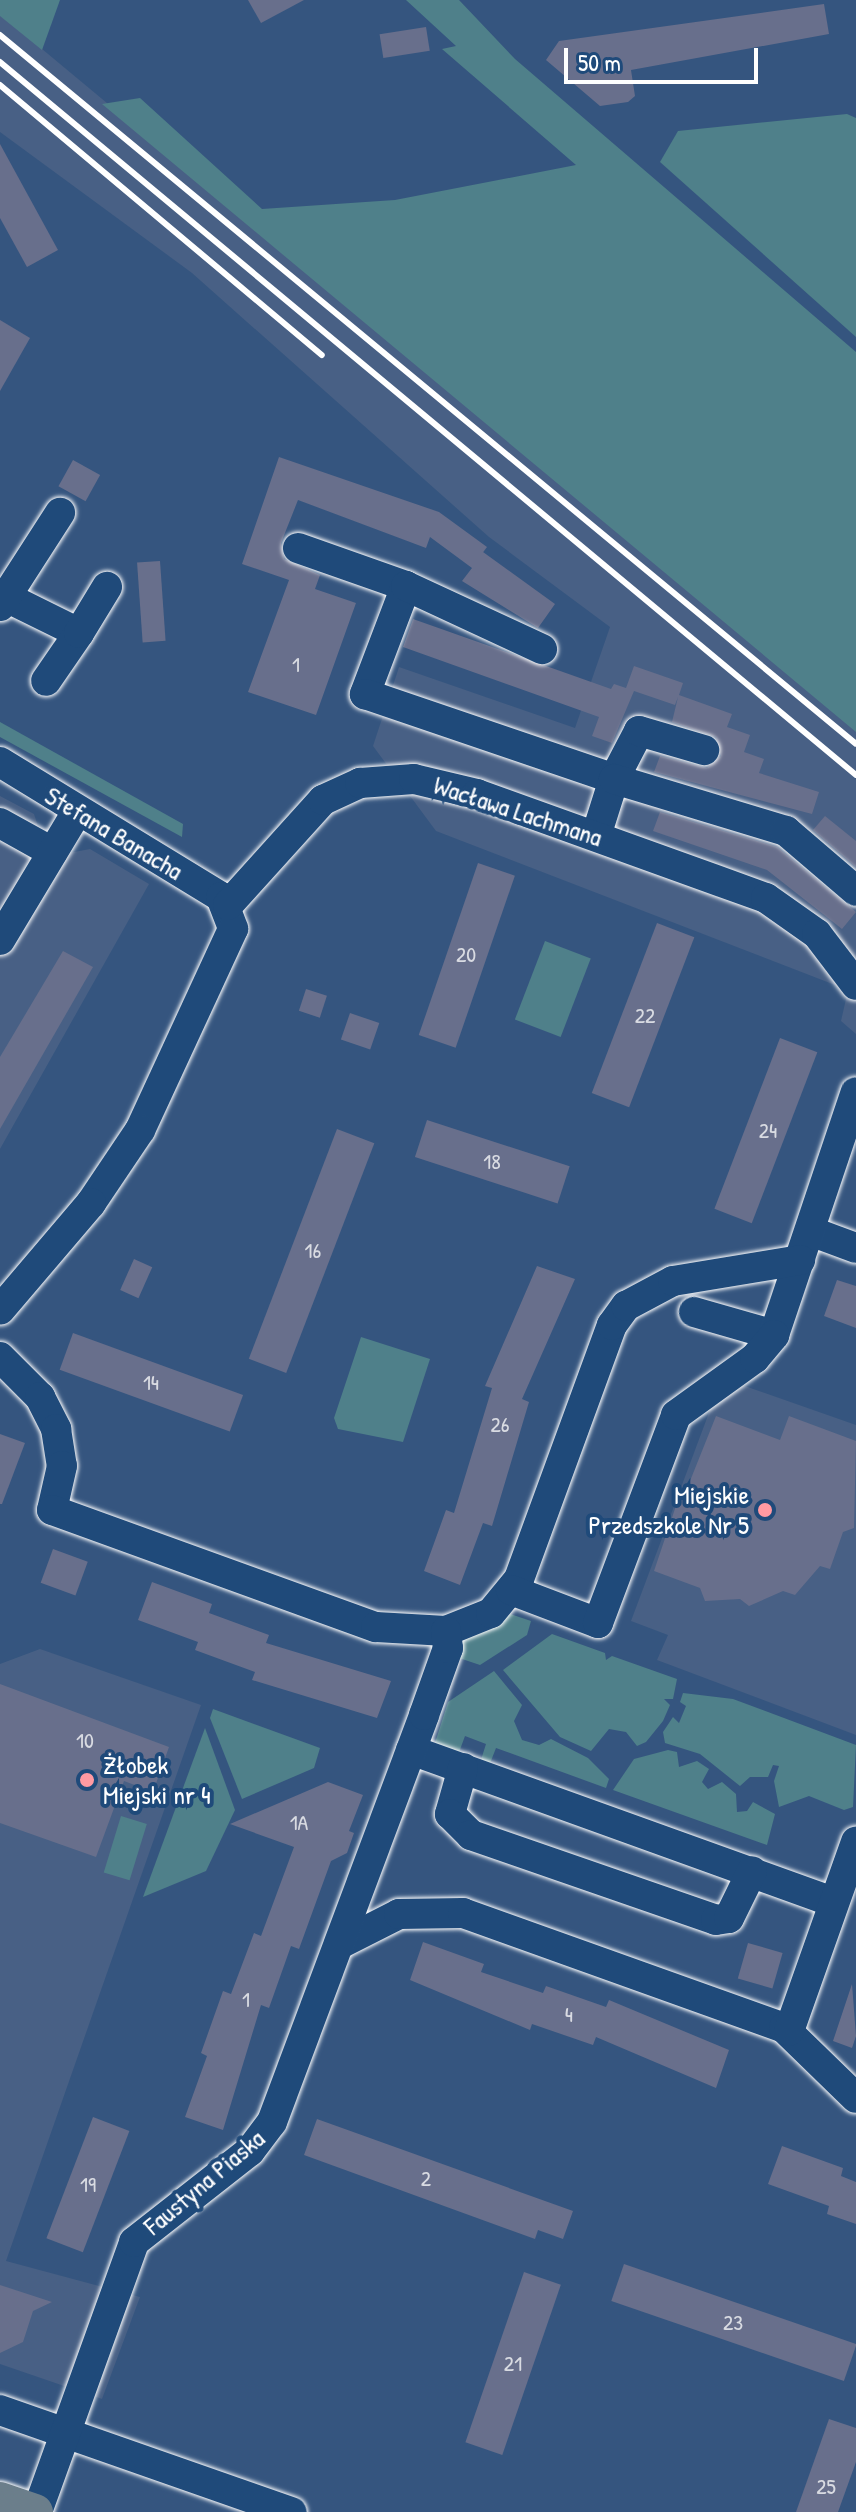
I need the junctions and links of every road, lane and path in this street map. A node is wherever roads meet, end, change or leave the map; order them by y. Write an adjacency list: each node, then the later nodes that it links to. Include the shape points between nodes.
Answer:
1 (60, 513): 5 (street)
2 (298, 548): 3 (street)
3 (406, 586): 7 (street); 11 (street, via 365,694)
4 (107, 587): 6 (street)
5 (3, 602): 6 (street)
6 (79, 633): 8 (street)
7 (542, 649)
8 (46, 681)
9 (704, 750): 11 (street, via 639,731)
10 (0, 762): 12 (street, Stefana Banacha)
11 (614, 779): 14 (street); 16 (street, via 786,831)
12 (77, 812): 15 (street); 17 (street, Stefana Banacha)
13 (0, 823): 15 (street)
14 (596, 836): 17 (street, Wacława Lachmana, via 453,787 405,778 360,783 304,814); 19 (street, Wacława Lachmana, via 766,898 806,924)
15 (52, 852): 18 (street)
16 (856, 891)
17 (228, 905): 25 (street, via 233,929 217,973 140,1130 91,1203)
18 (0, 940)
19 (852, 969)
20 (856, 1092): 21 (street)
21 (850, 1133): 22 (street)
22 (810, 1231): 23 (street); 24 (street)
23 (856, 1248)
24 (800, 1260): 27 (street); 29 (street, via 673,1281 626,1306 612,1325 524,1570)
25 (0, 1310)
26 (694, 1312): 27 (street)
27 (774, 1335): 29 (street, via 755,1358 676,1415 598,1623)
28 (0, 1357): 30 (street, via 46,1405 56,1429 62,1466 52,1510 376,1627)
29 (511, 1590): 30 (street, via 491,1613)
30 (446, 1631): 31 (street, Faustyna Piaska, via 448,1648)
31 (411, 1750): 32 (street); 36 (street, Faustyna Piaska)
32 (463, 1768): 34 (street); 34 (street, via 450,1814 471,1835 716,1920 729,1918)
33 (856, 1842): 35 (street)
34 (752, 1871): 35 (street)
35 (833, 1902): 37 (street)
36 (340, 1944): 37 (street, via 399,1914 451,1910); 40 (street, Faustyna Piaska, via 268,2130 134,2242)
37 (776, 2025): 38 (street)
38 (856, 2098)
39 (0, 2410): 40 (street)
40 (65, 2435): 42 (street, Faustyna Piaska); 43 (street)
41 (0, 2500): 42 (main road)
42 (36, 2512)
43 (292, 2512)

